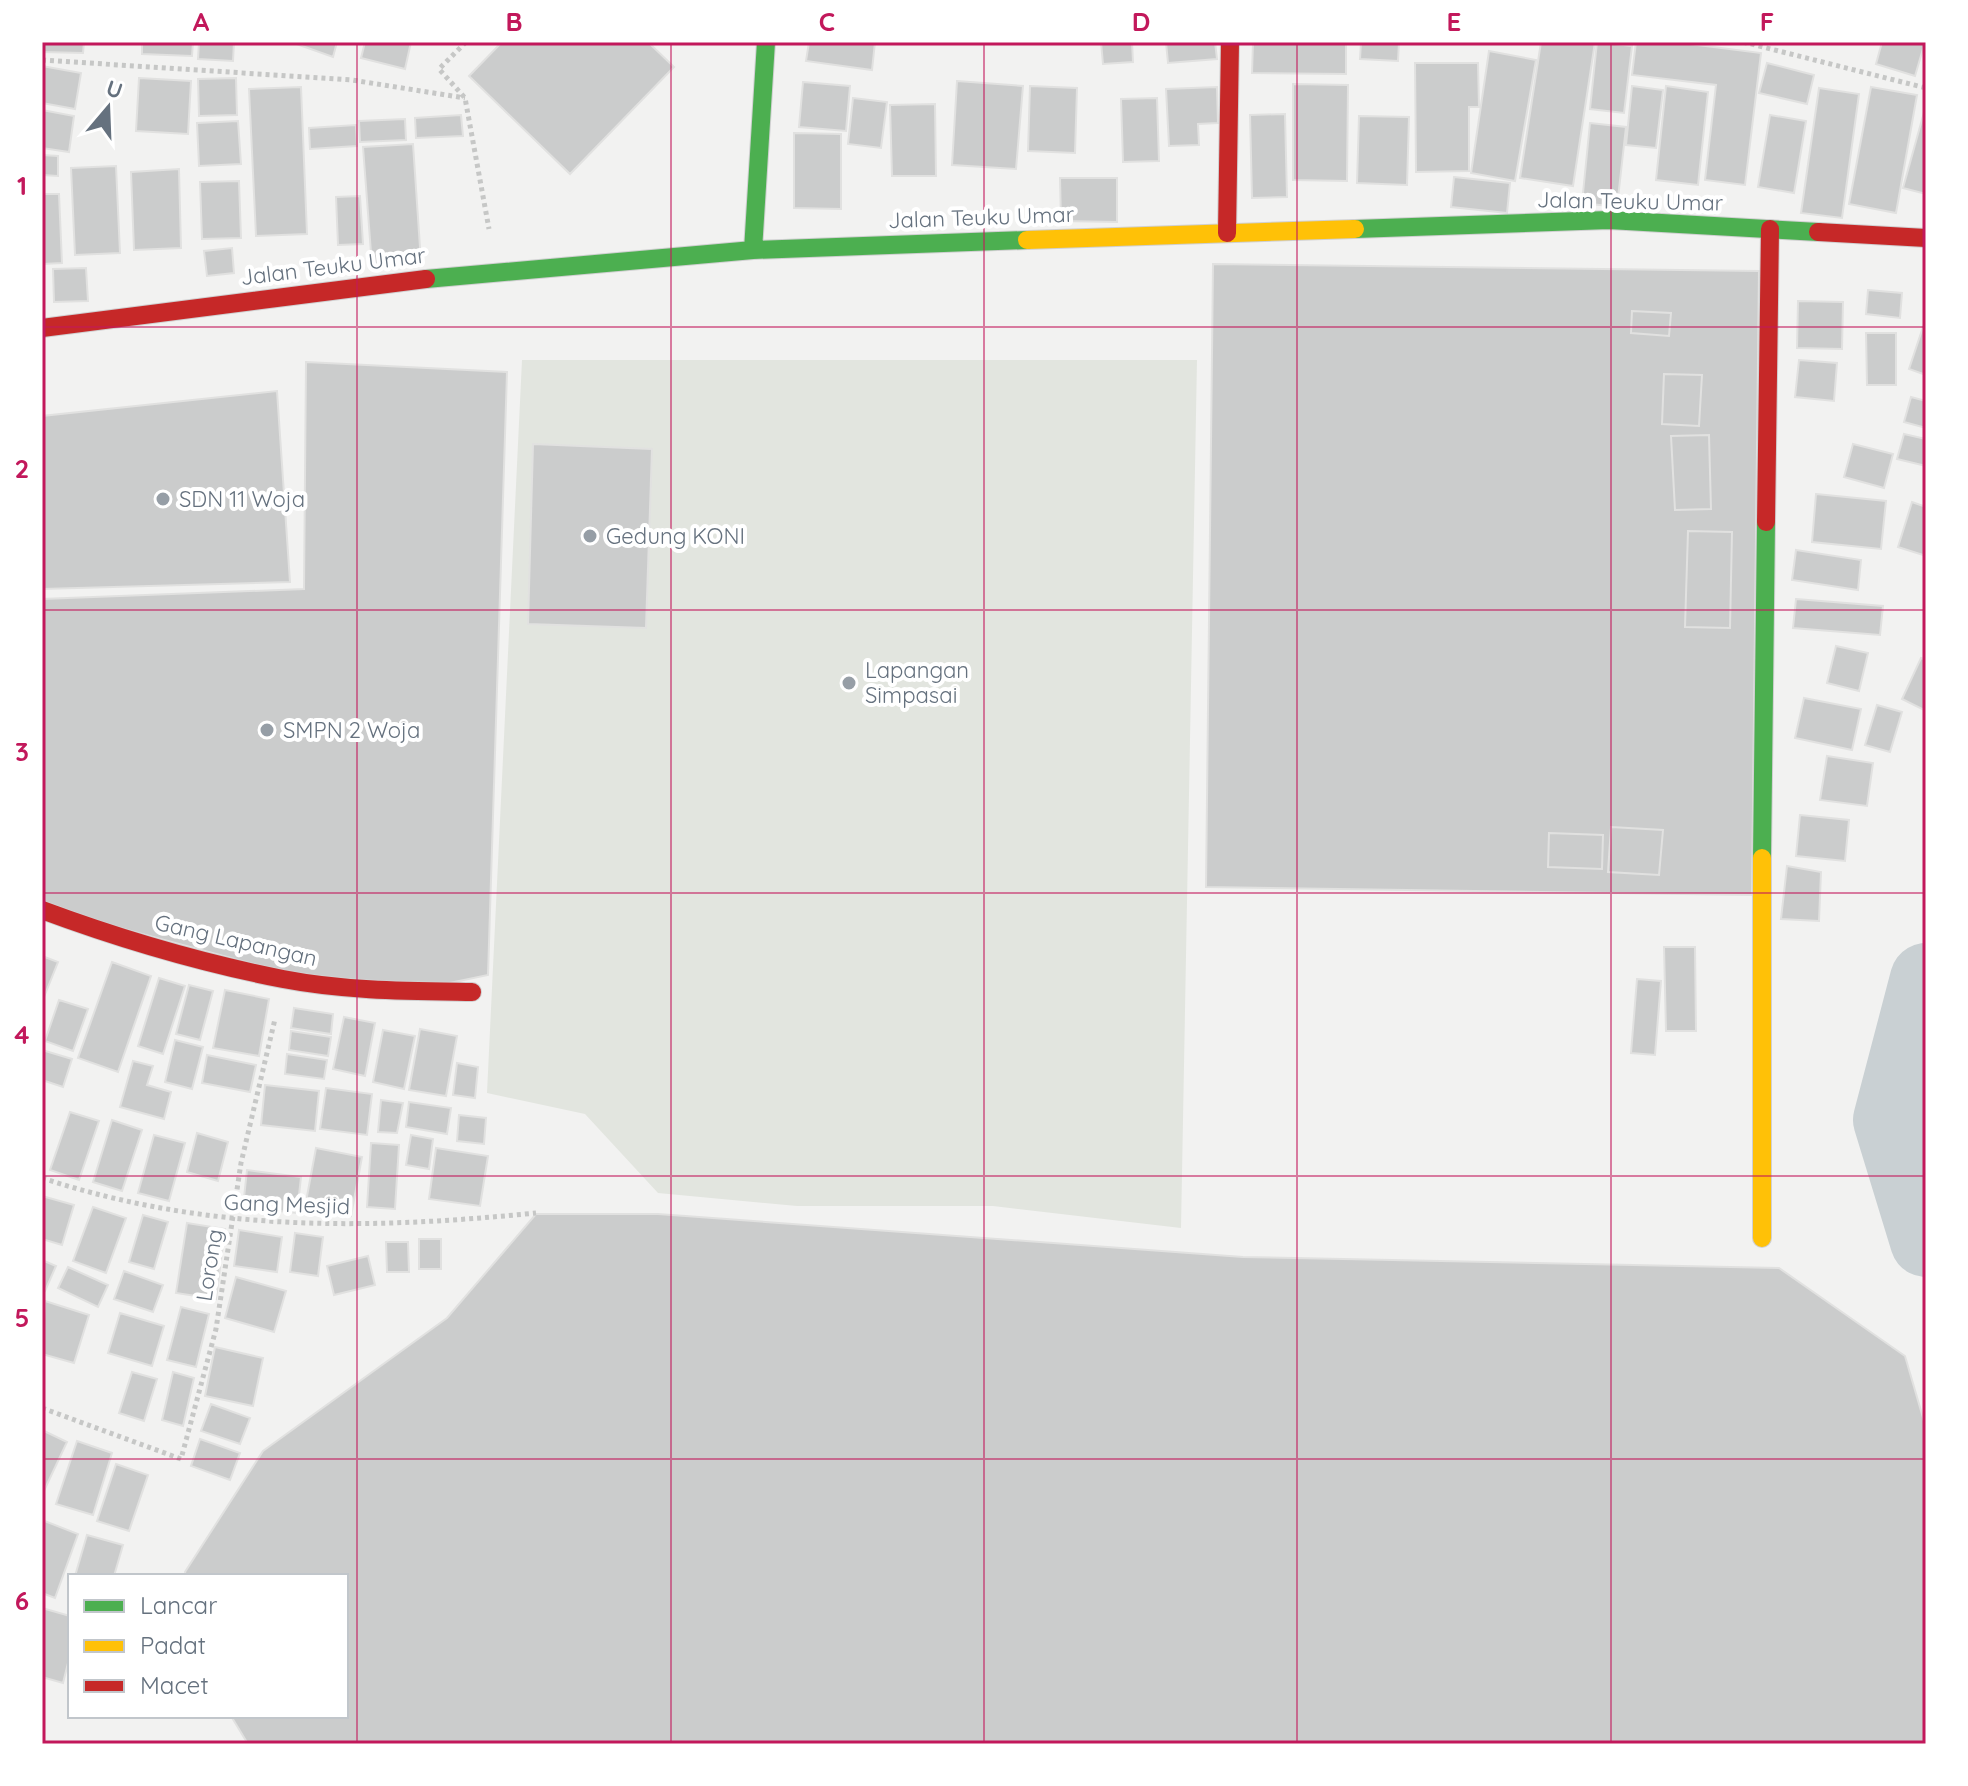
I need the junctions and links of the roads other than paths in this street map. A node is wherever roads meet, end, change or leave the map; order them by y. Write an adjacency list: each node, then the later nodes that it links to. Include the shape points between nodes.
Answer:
1 (766, 42): 6 (main road)
2 (1230, 42): 4 (main road)
3 (1770, 229): 4 (main road, Jalan Teuku Umar, via 1609,220); 5 (main road, Jalan Teuku Umar); 10 (main road)
4 (1227, 233): 6 (main road, Jalan Teuku Umar)
5 (1926, 238)
6 (753, 250): 7 (main road, Jalan Teuku Umar, via 496,270)
7 (42, 328)
8 (42, 910): 9 (main road, Gang Lapangan, via 104,933 284,979 390,991)
9 (472, 992)
10 (1762, 1238)

